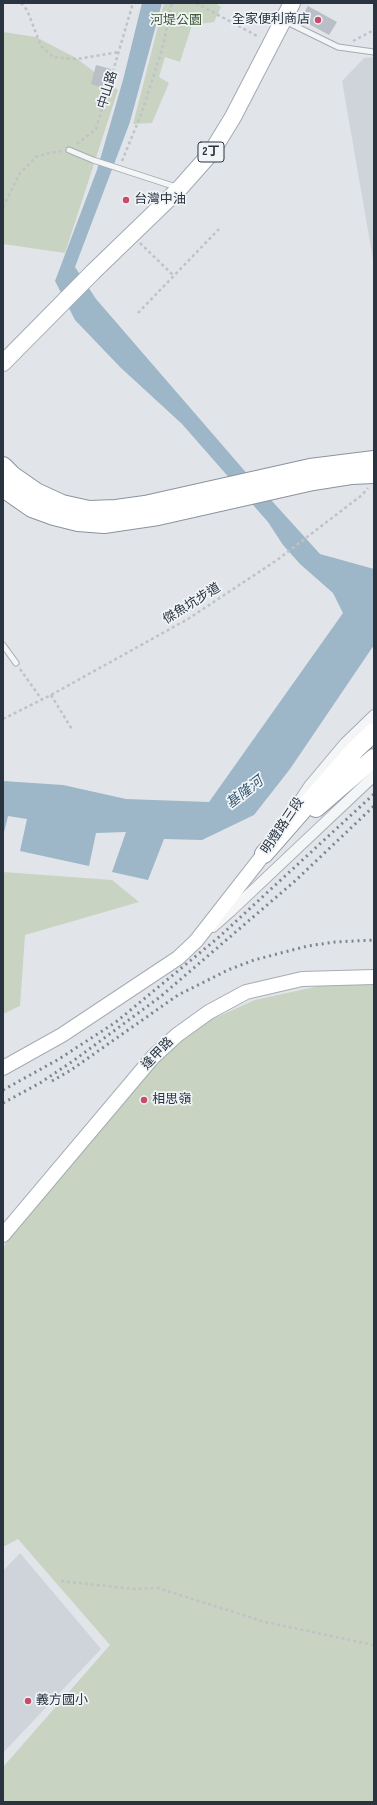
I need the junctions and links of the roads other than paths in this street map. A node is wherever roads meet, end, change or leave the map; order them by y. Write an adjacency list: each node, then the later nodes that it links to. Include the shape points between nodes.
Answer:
1 (292, 3): 2 (main road, 2丁)
2 (283, 20): 3 (lane, via 338,47); 5 (main road, 2丁, via 222,135)
3 (374, 52)
4 (69, 150): 5 (lane)
5 (180, 188): 6 (main road, 2丁)
6 (3, 363)
7 (374, 460): 11 (highway, via 310,468)
8 (3, 466): 11 (highway, via 36,492 62,504 89,510)
9 (372, 480): 11 (highway, via 351,475)
10 (3, 488): 11 (highway, via 32,508 78,522 104,524 136,521)
11 (176, 505)
12 (3, 645): 13 (lane)
13 (16, 663)
14 (374, 715): 18 (street, 明燈路三段, via 345,743 309,786)
15 (374, 732): 18 (highway, via 355,750)
16 (374, 758): 18 (highway)
17 (374, 776): 19 (street, 明燈路三段)
18 (264, 854): 19 (main road, 明燈路三段)
19 (196, 941): 21 (main road, 明燈路三段, via 178,958 62,1035)
20 (374, 977): 22 (main road, 逢甲路, via 302,979 246,992 209,1012 177,1035 153,1057)
21 (3, 1068)
22 (3, 1235)

